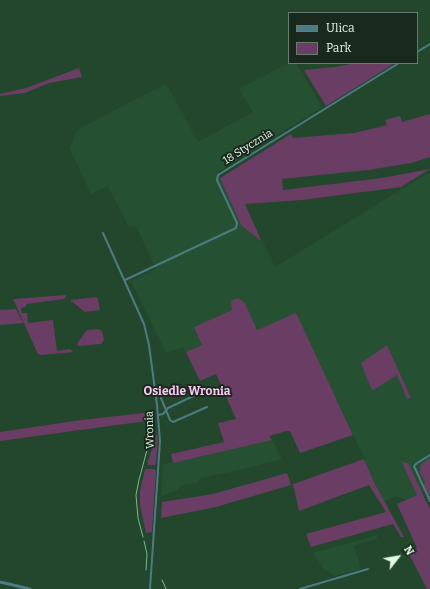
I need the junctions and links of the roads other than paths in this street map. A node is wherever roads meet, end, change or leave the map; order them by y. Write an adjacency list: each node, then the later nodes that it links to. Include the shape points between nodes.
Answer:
1 (430, 44): 2 (street)
2 (418, 51)
3 (397, 64): 5 (street, 18 Stycznia, via 217,176 237,223 236,228)
4 (103, 233): 5 (street, Wronia)
5 (125, 280): 10 (street, Wronia, via 144,324)
6 (200, 393): 9 (street)
7 (162, 398): 9 (street)
8 (207, 407): 9 (street, via 174,423)
9 (166, 411): 10 (street)
10 (158, 415): 16 (street, Wronia, via 160,441)
11 (430, 455): 12 (street, via 414,466)
12 (430, 501)
13 (368, 569): 17 (street)
14 (0, 582): 15 (street)
15 (30, 589)
16 (150, 589)
17 (300, 589)

